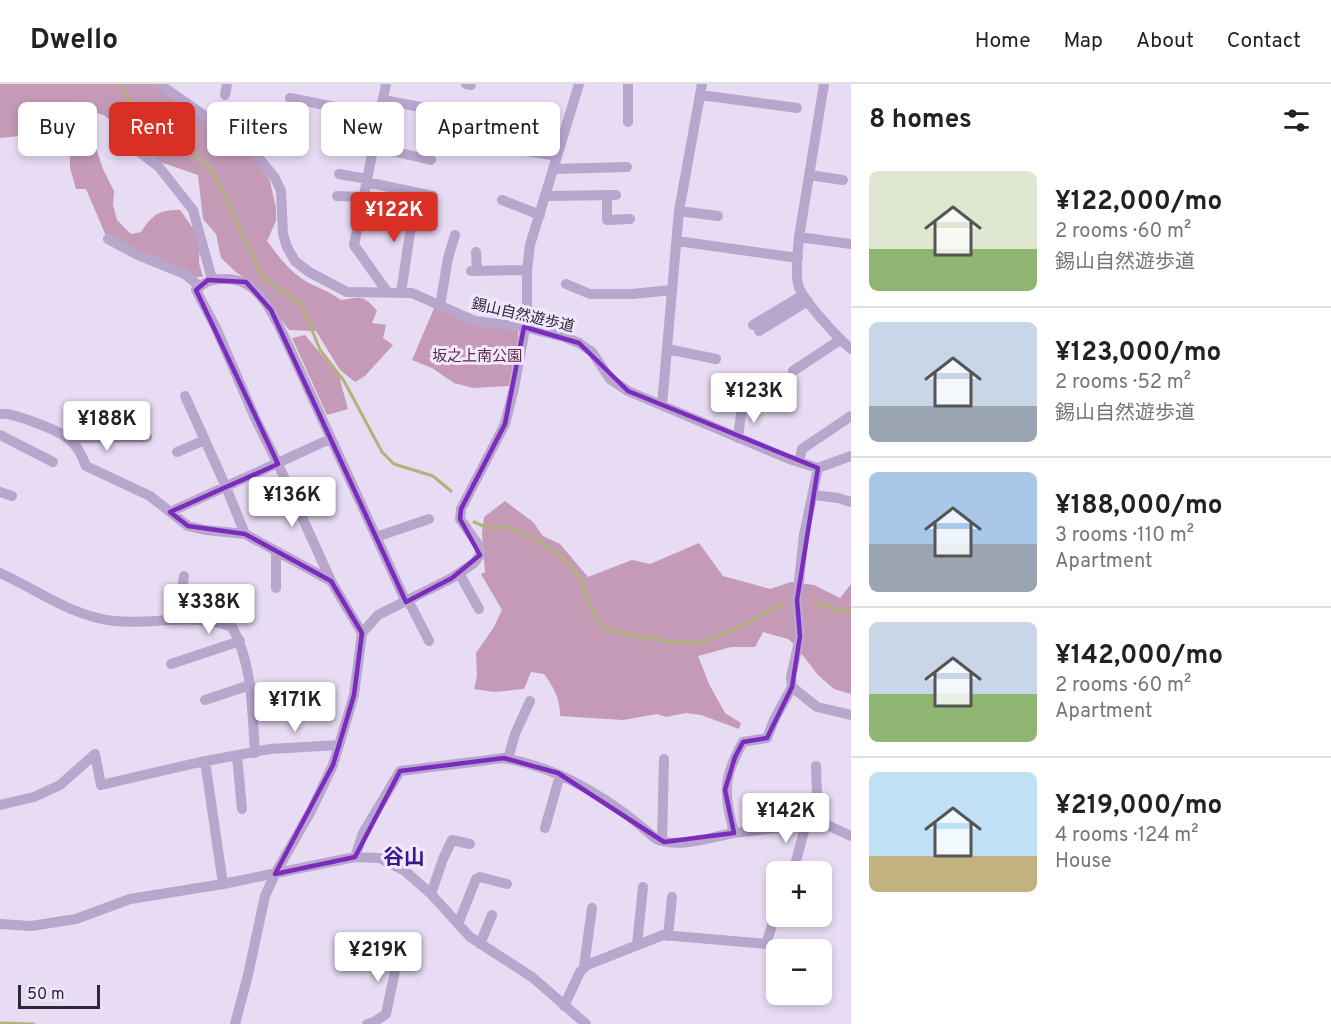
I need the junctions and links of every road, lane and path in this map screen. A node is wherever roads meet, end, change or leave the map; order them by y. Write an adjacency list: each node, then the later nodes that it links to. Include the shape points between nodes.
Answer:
1 (159, 84): 49 (street, 錫山自然遊歩道, via 208,118 232,129 275,178 282,197 286,247 295,261 347,292)
2 (386, 84): 10 (street)
3 (466, 84): 7 (street)
4 (579, 84): 15 (street)
5 (628, 84): 14 (street)
6 (824, 84): 24 (street)
7 (471, 85)
8 (701, 90): 13 (street); 32 (street)
9 (291, 98): 11 (street)
10 (383, 100): 12 (street)
11 (321, 104)
12 (416, 106)
13 (797, 108)
14 (628, 122)
15 (560, 146)
16 (404, 154): 20 (street)
17 (139, 156): 45 (street, via 146,165 159,167 193,210)
18 (372, 156): 26 (street)
19 (557, 156): 22 (street)
20 (431, 160)
21 (627, 167): 22 (street)
22 (553, 169): 28 (street)
23 (339, 174): 26 (street)
24 (809, 175): 25 (street); 38 (street)
25 (843, 180)
26 (367, 181): 27 (street); 30 (street)
27 (433, 195)
28 (545, 195): 34 (street); 36 (street, via 611,195 607,219)
29 (337, 196): 30 (street)
30 (363, 197): 33 (street)
31 (502, 200): 34 (street)
32 (679, 211): 35 (street); 40 (street)
33 (360, 215): 49 (street, via 354,245); 50 (street, via 412,220)
34 (540, 215): 44 (street)
35 (718, 216)
36 (630, 219)
37 (454, 235): 52 (street)
38 (799, 237): 41 (street); 43 (street)
39 (108, 238): 47 (street, via 184,274)
40 (677, 241): 43 (street); 48 (street)
41 (851, 244)
42 (476, 252): 44 (street, via 474,271)
43 (798, 258): 51 (street, via 798,284)
44 (527, 270): 53 (street)
45 (212, 279): 47 (street); 69 (street, via 246,282 271,310)
46 (574, 284): 48 (street, via 590,294)
47 (200, 286): 75 (street, via 196,290)
48 (672, 290): 56 (street)
49 (388, 293): 50 (street, 錫山自然遊歩道)
50 (401, 293): 52 (street, 錫山自然遊歩道, via 412,293)
51 (805, 298): 54 (street); 55 (street)
52 (440, 306): 53 (street, 錫山自然遊歩道, via 475,321)
53 (524, 327): 61 (street, 錫山自然遊歩道, via 579,343 592,352 610,379); 88 (street, via 505,424 461,508 460,519 479,546 480,555)
54 (756, 328)
55 (840, 340): 57 (street); 59 (street)
56 (667, 349): 58 (street); 61 (street)
57 (851, 349)
58 (716, 359)
59 (793, 371)
60 (185, 396): 70 (street)
61 (662, 405): 68 (street, 錫山自然遊歩道)
62 (742, 406): 68 (street)
63 (0, 414): 67 (street, via 20,417)
64 (851, 416): 74 (street, via 802,449)
65 (0, 435): 73 (street)
66 (147, 437): 67 (street)
67 (68, 438): 82 (street, via 82,453 86,466 150,496)
68 (738, 438): 74 (street, 錫山自然遊歩道)
69 (330, 439): 75 (street); 85 (street)
70 (205, 440): 71 (street); 77 (street)
71 (177, 452)
72 (851, 456): 76 (street)
73 (53, 462)
74 (799, 462): 76 (street, 錫山自然遊歩道)
75 (278, 464): 77 (street); 90 (street)
76 (818, 468): 79 (street)
77 (226, 487): 82 (street); 84 (street)
78 (0, 492): 80 (street)
79 (814, 495): 81 (street); 100 (street, via 804,535 797,600 800,636)
80 (12, 496)
81 (851, 502)
82 (170, 512): 84 (street, via 188,526)
83 (429, 519): 85 (street)
84 (245, 534): 86 (street)
85 (376, 537): 92 (street)
86 (276, 551): 90 (street); 91 (street)
87 (0, 573): 94 (street, via 47,599 112,621)
88 (459, 573): 92 (street); 93 (street)
89 (184, 576): 94 (street)
90 (332, 581): 95 (street)
91 (276, 588)
92 (407, 601): 95 (street, via 378,615); 97 (street)
93 (479, 609)
94 (178, 619): 96 (street, via 218,621 232,627)
95 (362, 633): 104 (street, via 354,695)
96 (240, 641): 98 (street); 99 (street)
97 (429, 641)
98 (171, 664)
99 (250, 685): 101 (street); 105 (street)
100 (792, 687): 103 (street, via 817,707); 117 (street, via 767,738 743,742 735,757 725,789)
101 (205, 700)
102 (530, 701): 107 (street)
103 (851, 715)
104 (339, 745): 105 (street); 123 (street, via 311,811)
105 (255, 753): 106 (street)
106 (237, 756): 109 (street); 113 (street)
107 (508, 759): 111 (street); 121 (street, via 400,771 363,833)
108 (664, 759): 119 (street)
109 (205, 761): 112 (street, via 101,785 95,754 60,785 34,797); 124 (street)
110 (816, 766): 114 (street)
111 (560, 775): 116 (street); 119 (street, via 595,794)
112 (0, 804)
113 (242, 809)
114 (818, 823): 115 (street); 118 (street)
115 (806, 824): 117 (street); 122 (street)
116 (545, 828)
117 (734, 832): 119 (street, via 685,842)
118 (851, 836)
119 (662, 841)
120 (470, 844): 127 (street, via 452,840)
121 (355, 856): 123 (street); 127 (street, via 393,863)
122 (796, 861)
123 (274, 874): 124 (street); 140 (street, via 265,896)
124 (223, 884): 131 (street, via 130,899 76,919 39,925)
125 (507, 884): 132 (street, via 476,879)
126 (643, 887): 136 (street)
127 (431, 894): 132 (street)
128 (672, 897): 134 (street)
129 (592, 908): 138 (street)
130 (492, 915): 135 (street)
131 (0, 924)
132 (458, 924): 135 (street)
133 (771, 927): 134 (street, via 765,944)
134 (668, 936): 136 (street)
135 (480, 944): 139 (street, via 532,977)
136 (637, 945): 138 (street)
137 (399, 952): 141 (street, via 386,1014)
138 (584, 968): 139 (street)
139 (564, 1006): 142 (street)
140 (235, 1024)
141 (367, 1024)
142 (586, 1024)

